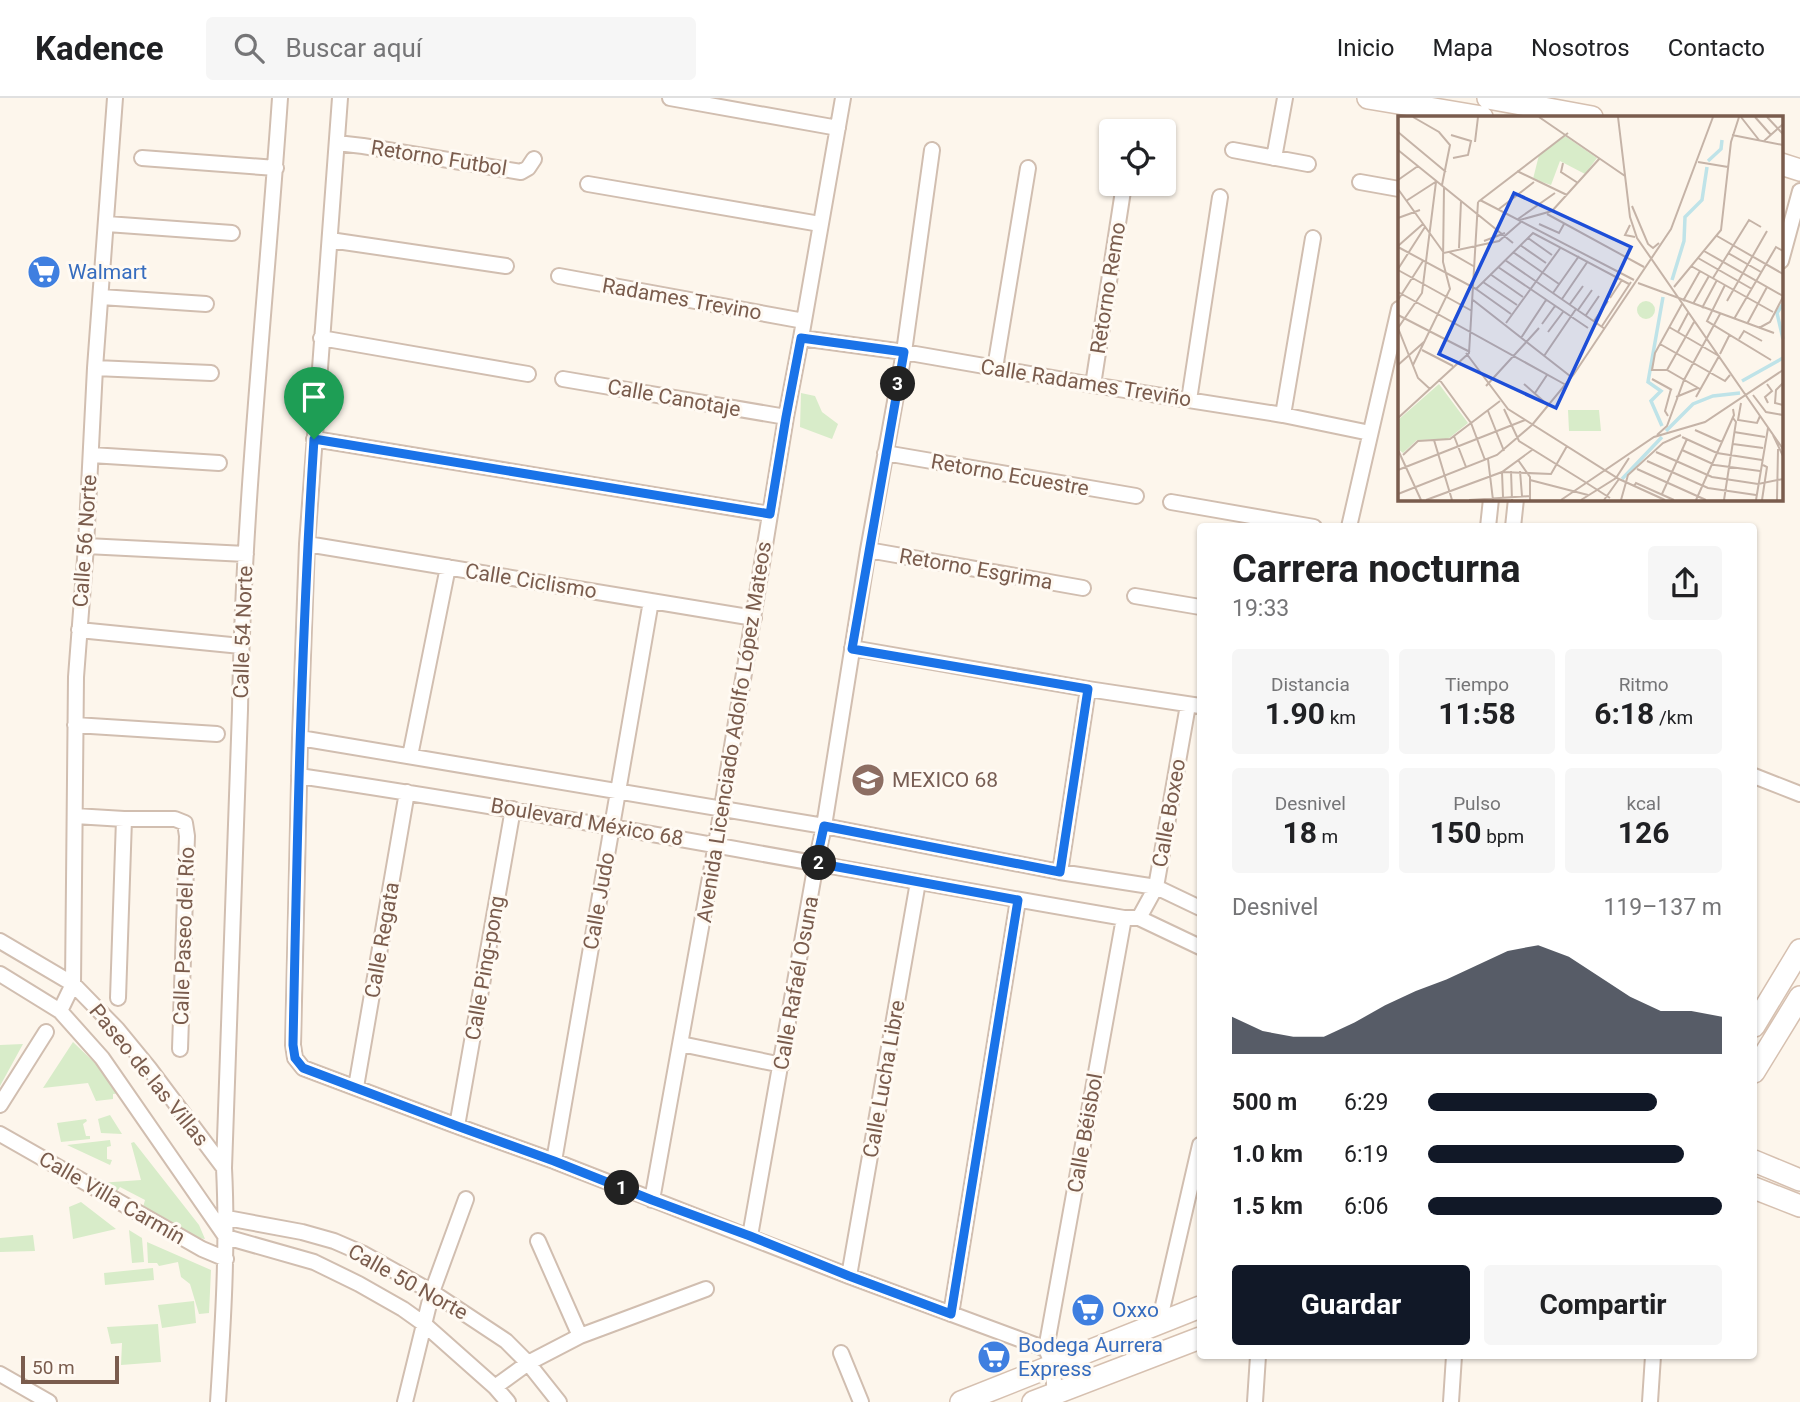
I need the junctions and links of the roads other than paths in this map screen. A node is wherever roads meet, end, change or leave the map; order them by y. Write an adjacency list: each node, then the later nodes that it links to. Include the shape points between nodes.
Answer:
1 (115, 98): 34 (street, Calle 56 Norte)
2 (280, 98): 23 (street, Calle 54 Norte)
3 (340, 98): 15 (street)
4 (670, 98): 14 (street)
5 (843, 98): 14 (street, Avenida Licenciado Adolfo López Mateos)
6 (1285, 98): 19 (street)
7 (1368, 98): 11 (main road)
8 (1488, 98): 9 (main road)
9 (1521, 111): 10 (main road)
10 (1546, 113): 13 (main road)
11 (1445, 114): 12 (main road)
12 (1470, 116)
13 (1580, 116)
14 (838, 128): 35 (street, Avenida Licenciado Adolfo López Mateos)
15 (337, 144): 20 (street, Retorno Futbol, via 521,172); 38 (street)
16 (932, 150): 48 (street, Calle Rafaél Osuna)
17 (1233, 150): 19 (street)
18 (142, 158): 23 (street)
19 (1274, 158): 21 (street)
20 (534, 159)
21 (1308, 164)
22 (1783, 165): 25 (main road)
23 (276, 168): 75 (street, Calle 54 Norte)
24 (1028, 169): 50 (street)
25 (1800, 170)
26 (1783, 178): 28 (main road)
27 (1360, 182): 30 (street)
28 (1800, 182)
29 (588, 184): 35 (street)
30 (1398, 189)
31 (1800, 191): 39 (street)
32 (1122, 196): 54 (street, Retorno Remo)
33 (1220, 197): 55 (street)
34 (107, 224): 36 (street); 42 (street, Calle 56 Norte)
35 (820, 224): 45 (street, Avenida Licenciado Adolfo López Mateos)
36 (232, 233)
37 (1313, 238): 56 (street)
38 (330, 240): 40 (street); 46 (street)
39 (1783, 254)
40 (506, 266)
41 (559, 276): 45 (street, Radames Trevino)
42 (101, 297): 43 (street); 49 (street, Calle 56 Norte)
43 (206, 304)
44 (1398, 313): 58 (street)
45 (804, 321): 47 (street, Avenida Licenciado Adolfo López Mateos)
46 (321, 338): 52 (street); 59 (street)
47 (801, 338): 48 (street, Calle Radames Treviño); 57 (street, Avenida Licenciado Adolfo López Mateos)
48 (904, 352): 50 (street, Calle Radames Treviño); 60 (street, Calle Rafaél Osuna)
49 (95, 368): 51 (street); 61 (street, Calle 56 Norte)
50 (995, 368): 54 (street, Calle Radames Treviño)
51 (211, 373)
52 (527, 374)
53 (563, 379): 57 (street, Calle Canotaje)
54 (1093, 386): 55 (street, Calle Radames Treviño)
55 (1189, 400): 56 (street, Calle Radames Treviño)
56 (1283, 415): 58 (street, Calle Radames Treviño)
57 (786, 417): 67 (street, Avenida Licenciado Adolfo López Mateos)
58 (1370, 433): 69 (street)
59 (314, 439): 67 (street); 72 (street)
60 (885, 453): 63 (street, Retorno Ecuestre); 74 (street, Calle Rafaél Osuna)
61 (91, 455): 62 (street); 73 (street, Calle 56 Norte)
62 (219, 463)
63 (1136, 496)
64 (1490, 500): 70 (street)
65 (1516, 500): 71 (street)
66 (1171, 502): 68 (street)
67 (770, 514): 81 (street, Avenida Licenciado Adolfo López Mateos)
68 (1291, 523)
69 (1350, 523)
70 (1488, 523)
71 (1513, 523)
72 (307, 544): 76 (street, Calle Ciclismo); 89 (street)
73 (86, 546): 75 (street); 82 (street, Calle 56 Norte)
74 (868, 550): 77 (street, Retorno Esgrima); 84 (street, Calle Rafaél Osuna)
75 (246, 554): 83 (street, Calle 54 Norte)
76 (448, 567): 79 (street, Calle Ciclismo); 90 (street)
77 (1083, 588)
78 (1135, 596): 80 (street)
79 (651, 600): 81 (street, Calle Ciclismo); 94 (street, Calle Judo)
80 (1197, 606)
81 (754, 618): 97 (street, Avenida Licenciado Adolfo López Mateos)
82 (79, 630): 83 (street); 87 (street, Calle 56 Norte)
83 (241, 646): 131 (street, Calle 54 Norte)
84 (852, 649): 85 (street); 100 (street, Calle Rafaél Osuna)
85 (1088, 689): 86 (street); 104 (street)
86 (1194, 706): 106 (street, Calle Boxeo)
87 (75, 725): 88 (street); 98 (street, Calle 56 Norte)
88 (217, 734)
89 (300, 738): 90 (street, Boulevard México 68); 91 (street)
90 (410, 756): 94 (street, Boulevard México 68)
91 (299, 776): 93 (street, Boulevard México 68); 124 (street, via 295,1058 303,1068)
92 (1757, 777): 95 (street)
93 (408, 792): 96 (street, Boulevard México 68); 124 (street, Calle Regata)
94 (617, 792): 97 (street, Boulevard México 68); 101 (street, Calle Judo)
95 (1800, 794)
96 (513, 809): 101 (street, Boulevard México 68); 126 (street, Calle Ping-pong)
97 (722, 809): 100 (street, Boulevard México 68); 102 (street, Avenida Licenciado Adolfo López Mateos)
98 (75, 816): 99 (street); 114 (street, Calle 56 Norte)
99 (124, 819): 116 (street); 121 (street, Calle Paseo del Río, via 175,818 185,823)
100 (824, 826): 103 (street, Calle Rafaél Osuna); 104 (street, Boulevard México 68)
101 (611, 827): 102 (street, Boulevard México 68); 129 (street, Calle Judo)
102 (716, 844): 103 (street, Boulevard México 68); 120 (street, Avenida Licenciado Adolfo López Mateos)
103 (816, 863): 105 (street, Boulevard México 68); 122 (street, Calle Rafaél Osuna)
104 (1060, 872): 106 (street, Boulevard México 68)
105 (918, 882): 107 (street, Boulevard México 68); 142 (street, Calle Lucha Libre)
106 (1156, 887): 108 (street, Boulevard México 68); 109 (street, Calle Boxeo)
107 (1018, 900): 109 (street, Boulevard México 68); 146 (street)
108 (1197, 907)
109 (1131, 918): 111 (street, Boulevard México 68); 152 (street, Calle Béisbol)
110 (0, 941): 114 (street, Paseo de las Villas)
111 (1197, 946)
112 (1800, 950): 118 (main road)
113 (0, 974): 117 (street, Paseo de las Villas)
114 (73, 984): 117 (street); 131 (street, Paseo de las Villas, via 117,1028)
115 (1800, 997): 123 (main road)
116 (118, 998)
117 (60, 1011): 139 (street, Paseo de las Villas, via 102,1058)
118 (1757, 1021)
119 (46, 1032): 125 (street)
120 (681, 1044): 122 (street); 135 (street, Avenida Licenciado Adolfo López Mateos)
121 (180, 1049)
122 (782, 1065): 138 (street, Calle Rafaél Osuna)
123 (1757, 1067)
124 (356, 1087): 126 (street)
125 (0, 1105)
126 (457, 1126): 129 (street)
127 (0, 1134): 141 (street, Calle Villa Carmín)
128 (1197, 1159): 147 (street)
129 (554, 1161): 135 (street)
130 (1757, 1162): 132 (main road)
131 (224, 1168): 137 (street, Calle 54 Norte)
132 (1800, 1180)
133 (1757, 1189): 136 (main road)
134 (466, 1199): 144 (street)
135 (652, 1200): 138 (street)
136 (1800, 1206)
137 (227, 1218): 139 (street, Calle 54 Norte); 144 (street, Calle 50 Norte, via 334,1241)
138 (750, 1236): 142 (street)
139 (226, 1237): 141 (street, Calle 54 Norte); 148 (street, Calle 50 Norte, via 314,1262)
140 (538, 1241): 149 (street)
141 (226, 1259): 161 (street, Calle 54 Norte)
142 (849, 1276): 146 (street)
143 (706, 1289): 149 (street)
144 (432, 1292): 148 (street); 156 (street, Calle 50 Norte, via 506,1341)
145 (1197, 1308): 147 (main road)
146 (951, 1314): 152 (street)
147 (1159, 1323): 152 (main road)
148 (424, 1324): 158 (street, Calle 50 Norte); 162 (street)
149 (580, 1336): 156 (street)
150 (1197, 1339): 159 (main road)
151 (841, 1353): 165 (street)
152 (1050, 1357): 159 (street, Calle Béisbol); 166 (main road)
153 (1258, 1359): 168 (street)
154 (1454, 1359): 169 (street)
155 (1653, 1359): 170 (street)
156 (528, 1363): 158 (street); 164 (street, Calle 50 Norte)
157 (0, 1374): 160 (street)
158 (495, 1387): 163 (street, Calle 50 Norte)
159 (1055, 1397): 167 (main road)
160 (49, 1402)
161 (218, 1402)
162 (405, 1402)
163 (508, 1402)
164 (559, 1402)
165 (861, 1402)
166 (961, 1402)
167 (1033, 1402)
168 (1255, 1402)
169 (1451, 1402)
170 (1650, 1402)

